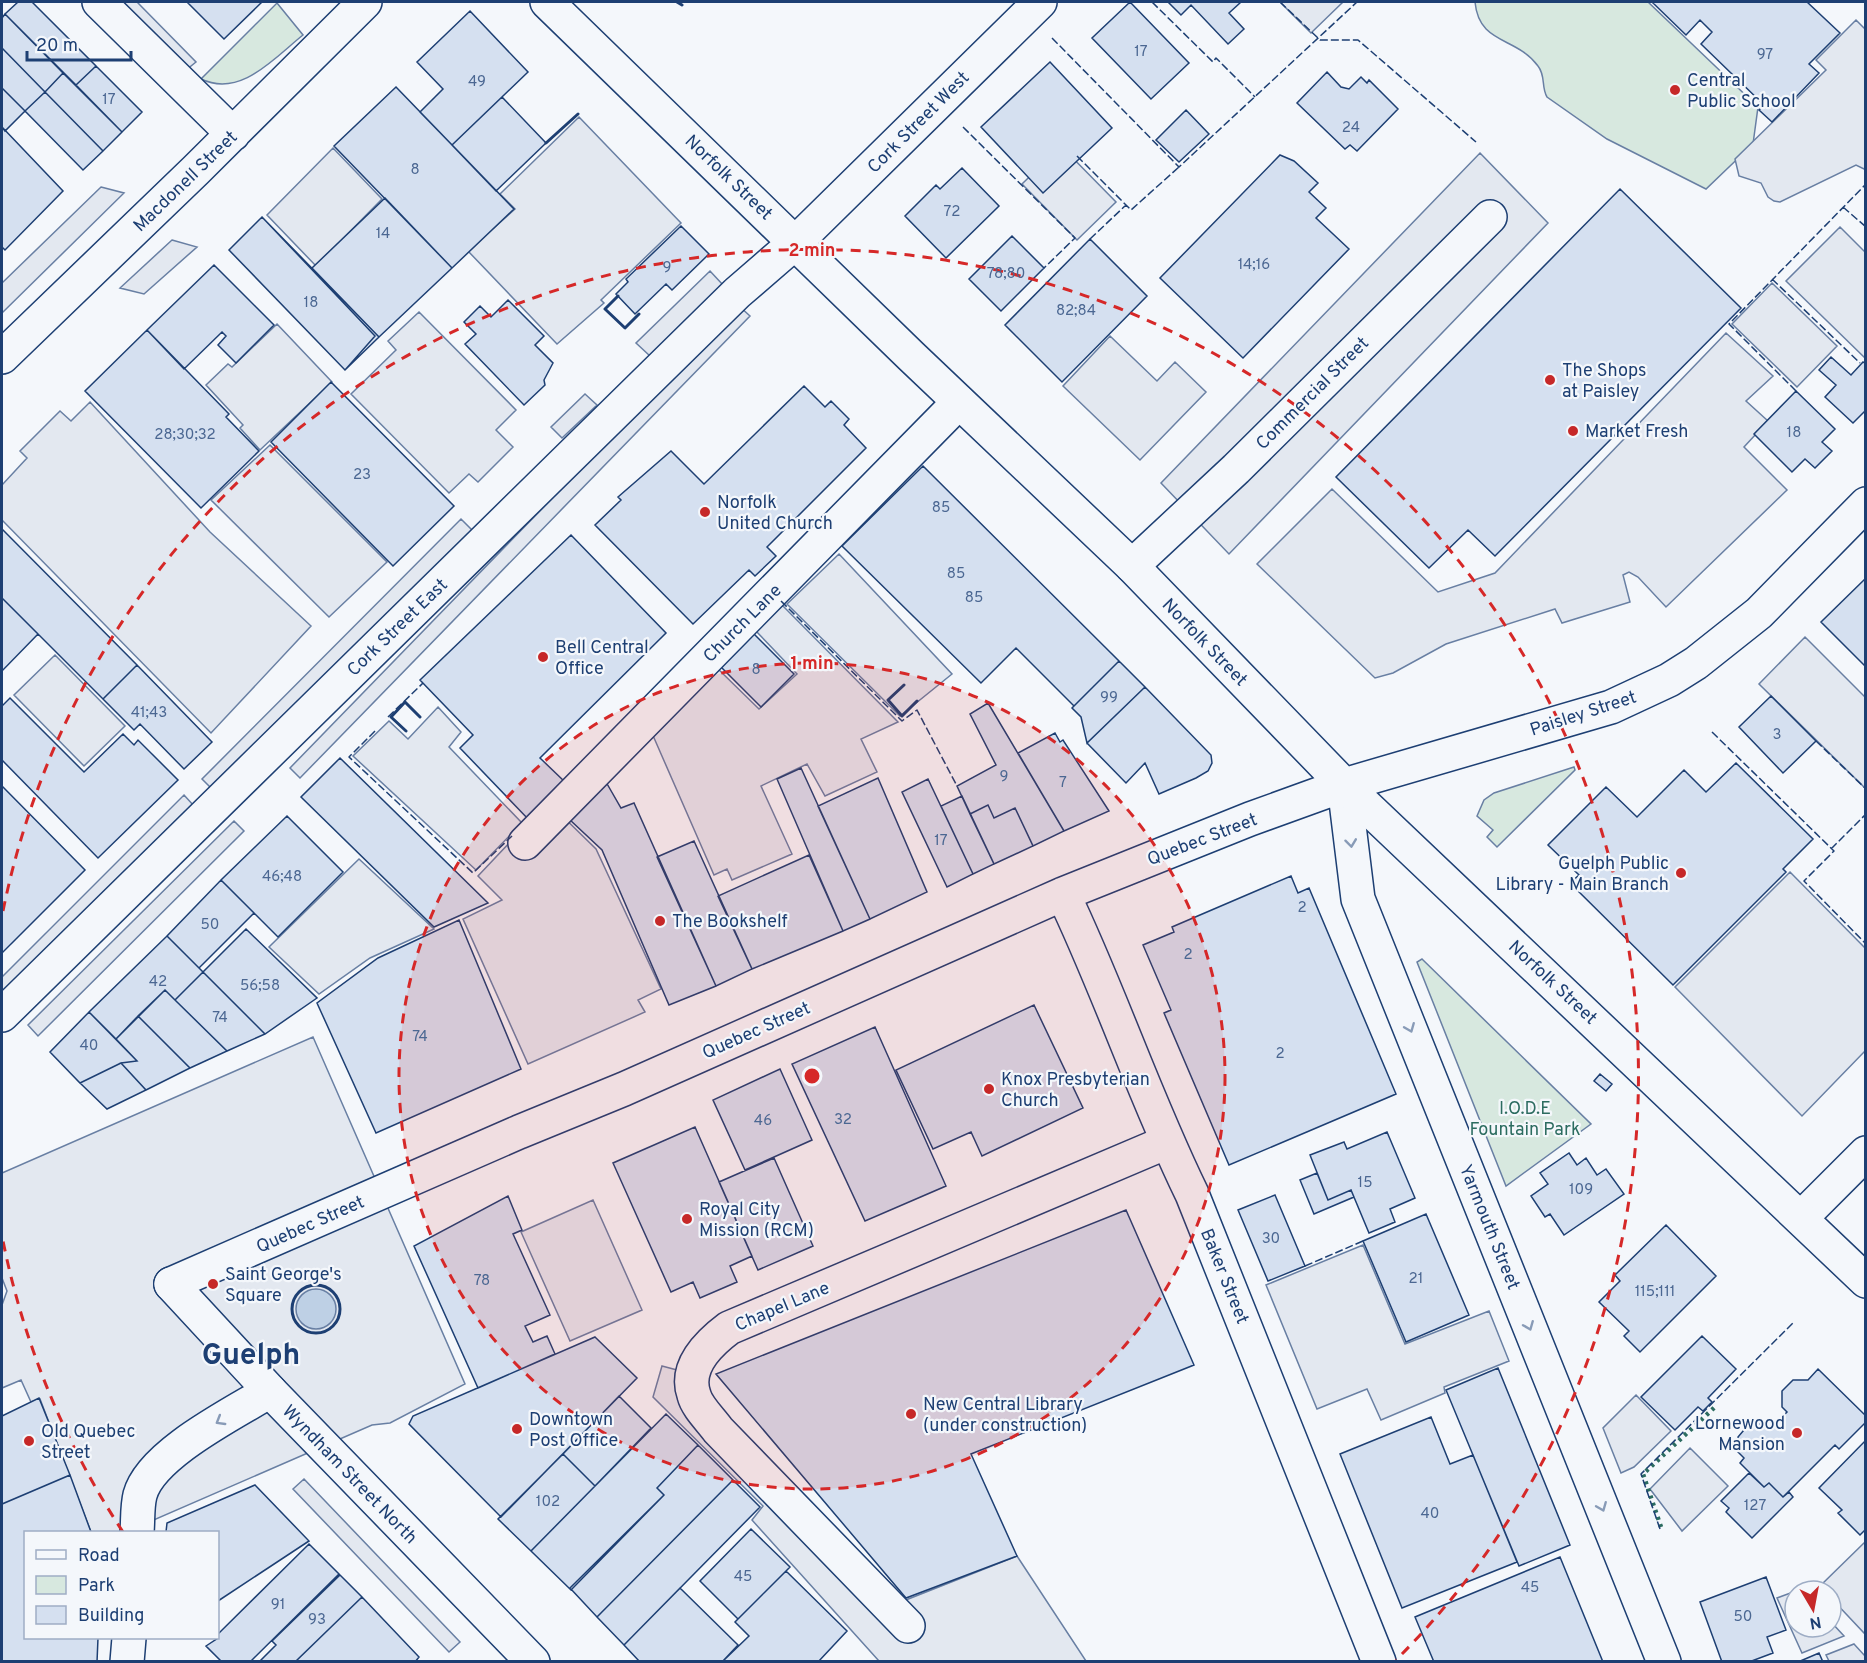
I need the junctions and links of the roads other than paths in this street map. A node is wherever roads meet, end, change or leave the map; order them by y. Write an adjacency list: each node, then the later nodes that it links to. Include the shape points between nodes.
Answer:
1 (99, 2): 5 (street)
2 (365, 2): 5 (street, Macdonell Street)
3 (547, 2): 7 (street, Norfolk Street)
4 (1040, 2): 7 (street, Cork Street West)
5 (233, 134): 8 (street, Macdonell Street)
6 (1490, 217): 11 (street, Commercial Street, via 1236,469)
7 (796, 242): 9 (street, Norfolk Street); 15 (street, Cork Street East, via 737,293)
8 (2, 357)
9 (959, 402): 11 (street, Norfolk Street); 13 (street, Church Lane)
10 (1866, 504): 12 (street, Paisley Street, via 1759,614 1669,680 1611,706)
11 (1132, 566): 12 (street, Norfolk Street)
12 (1344, 785): 14 (street, Quebec Street); 18 (street, Norfolk Street); 28 (street, Yarmouth Street, one-way to 28, via 1358,898)
13 (525, 843)
14 (1063, 894): 16 (street, Baker Street); 20 (street, Quebec Street)
15 (2, 1016)
16 (1167, 1142): 23 (street, Chapel Lane, via 729,1328 701,1354 692,1374 694,1395 718,1430); 27 (street, Baker Street, via 1192,1194)
17 (1866, 1153): 18 (street)
18 (1802, 1218): 19 (street, Norfolk Street)
19 (1866, 1281)
20 (171, 1284): 21 (street, Wyndham Street North)
21 (270, 1392): 22 (street, one-way to 22, via 161,1462 150,1474 140,1496); 26 (street, Wyndham Street North)
22 (137, 1531)
23 (908, 1626)
24 (129, 1639): 25 (street)
25 (127, 1662)
26 (533, 1662)
27 (1379, 1662)
28 (1664, 1662)

